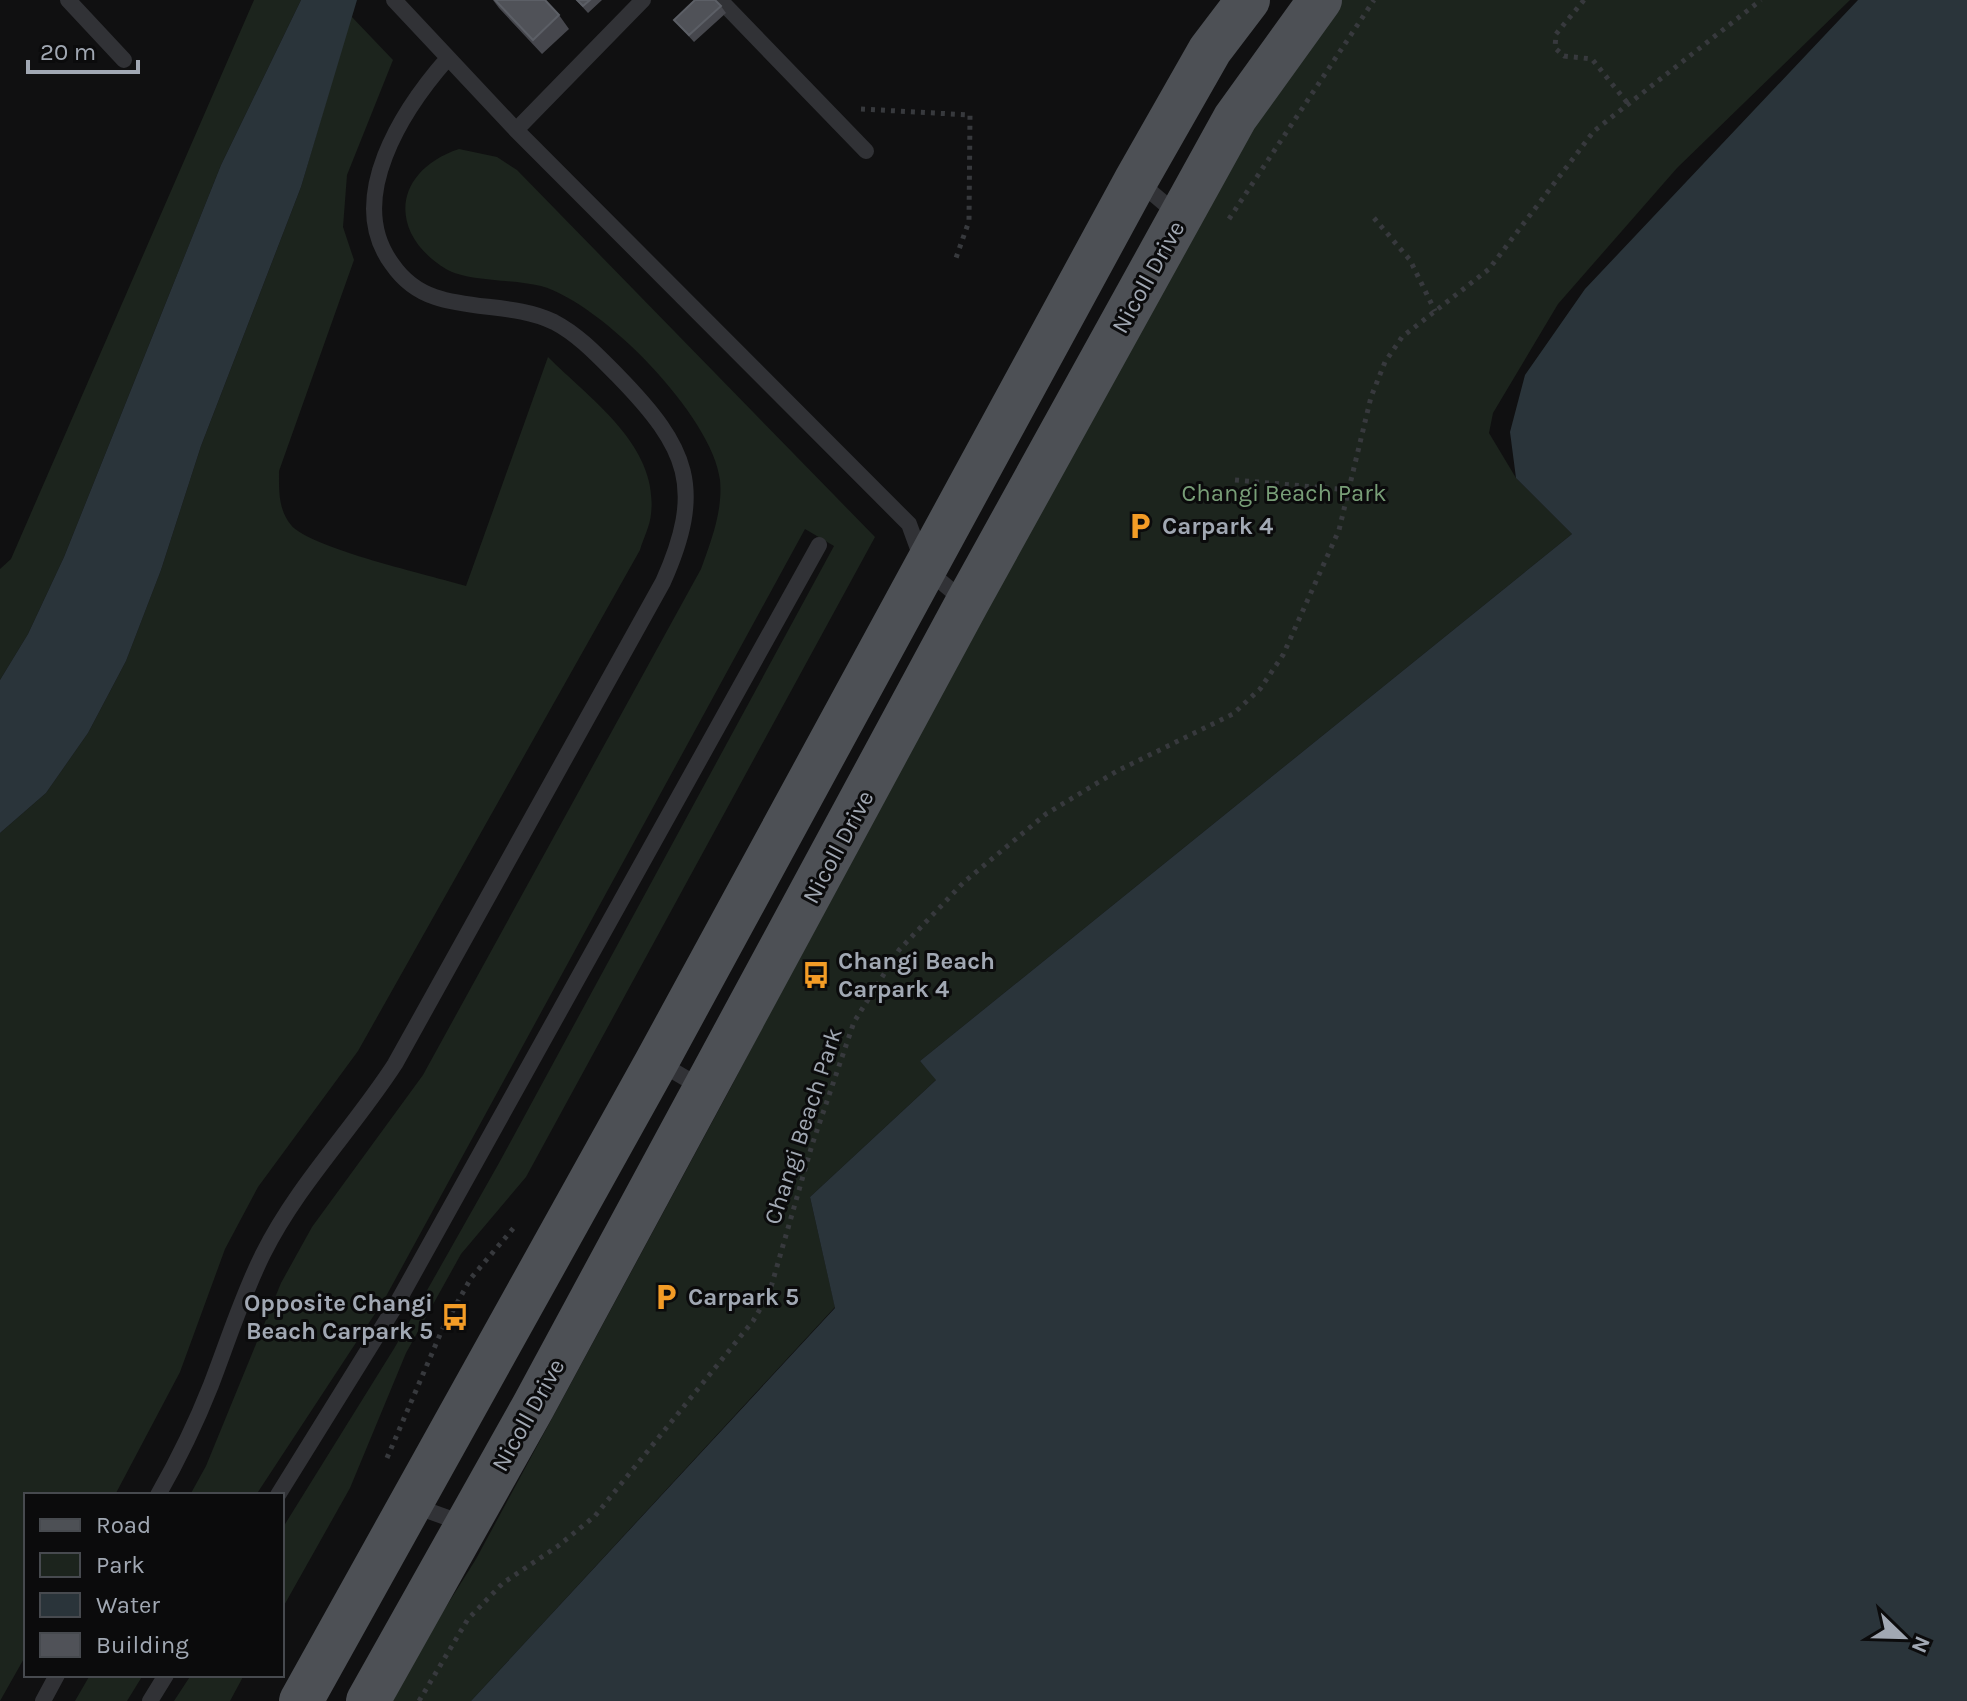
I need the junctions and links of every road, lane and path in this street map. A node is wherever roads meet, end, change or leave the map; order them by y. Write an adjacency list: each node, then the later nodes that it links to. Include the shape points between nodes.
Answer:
1 (68, 0): 10 (lane)
2 (394, 0): 9 (lane)
3 (643, 0): 13 (lane)
4 (720, 0): 12 (lane)
5 (1248, 0): 15 (main road, via 1210,50)
6 (1320, 0): 16 (main road, Nicoll Drive, via 1235,118)
7 (1584, 0): 11 (path, via 1556,34 1555,48 1564,56 1592,59)
8 (1761, 0): 11 (path, Changi Beach Park)
9 (448, 58): 13 (lane); 27 (lane, via 422,87 378,178 372,212 382,248 418,290 535,315 591,349 657,416 672,439 687,498 684,528 663,582 395,1064 362,1115 313,1173 263,1254 211,1386)
10 (124, 60)
11 (1629, 105): 19 (path, Changi Beach Park, via 1594,131 1489,269)
12 (824, 107): 14 (lane); 18 (path, via 970,115 969,221)
13 (516, 130): 23 (lane, via 909,524)
14 (866, 151)
15 (1136, 180): 16 (lane); 23 (main road)
16 (1181, 218): 24 (main road, Nicoll Drive)
17 (1374, 218): 19 (path, via 1410,260)
18 (956, 258)
19 (1435, 311): 21 (path, Changi Beach Park, via 1402,337 1385,362 1371,397)
20 (1235, 480): 21 (path)
21 (1349, 490): 37 (path, Changi Beach Park, via 1332,544 1283,655 1260,689 1233,714 1117,771 1046,814 964,882 899,950 854,1022 769,1294 753,1321 595,1516 503,1583 468,1619)
22 (819, 545): 28 (lane, via 396,1305)
23 (925, 568): 24 (lane); 25 (main road, via 832,754)
24 (967, 603): 26 (main road, Nicoll Drive, via 872,769)
25 (657, 1061): 26 (lane); 29 (main road)
26 (706, 1091): 30 (main road, Nicoll Drive)
27 (159, 1493)
28 (279, 1493)
29 (410, 1505): 30 (lane); 35 (main road)
30 (467, 1525): 36 (main road, Nicoll Drive)
31 (56, 1677): 33 (lane)
32 (165, 1677): 34 (lane)
33 (43, 1701)
34 (150, 1701)
35 (301, 1701)
36 (368, 1701)
37 (419, 1701)

